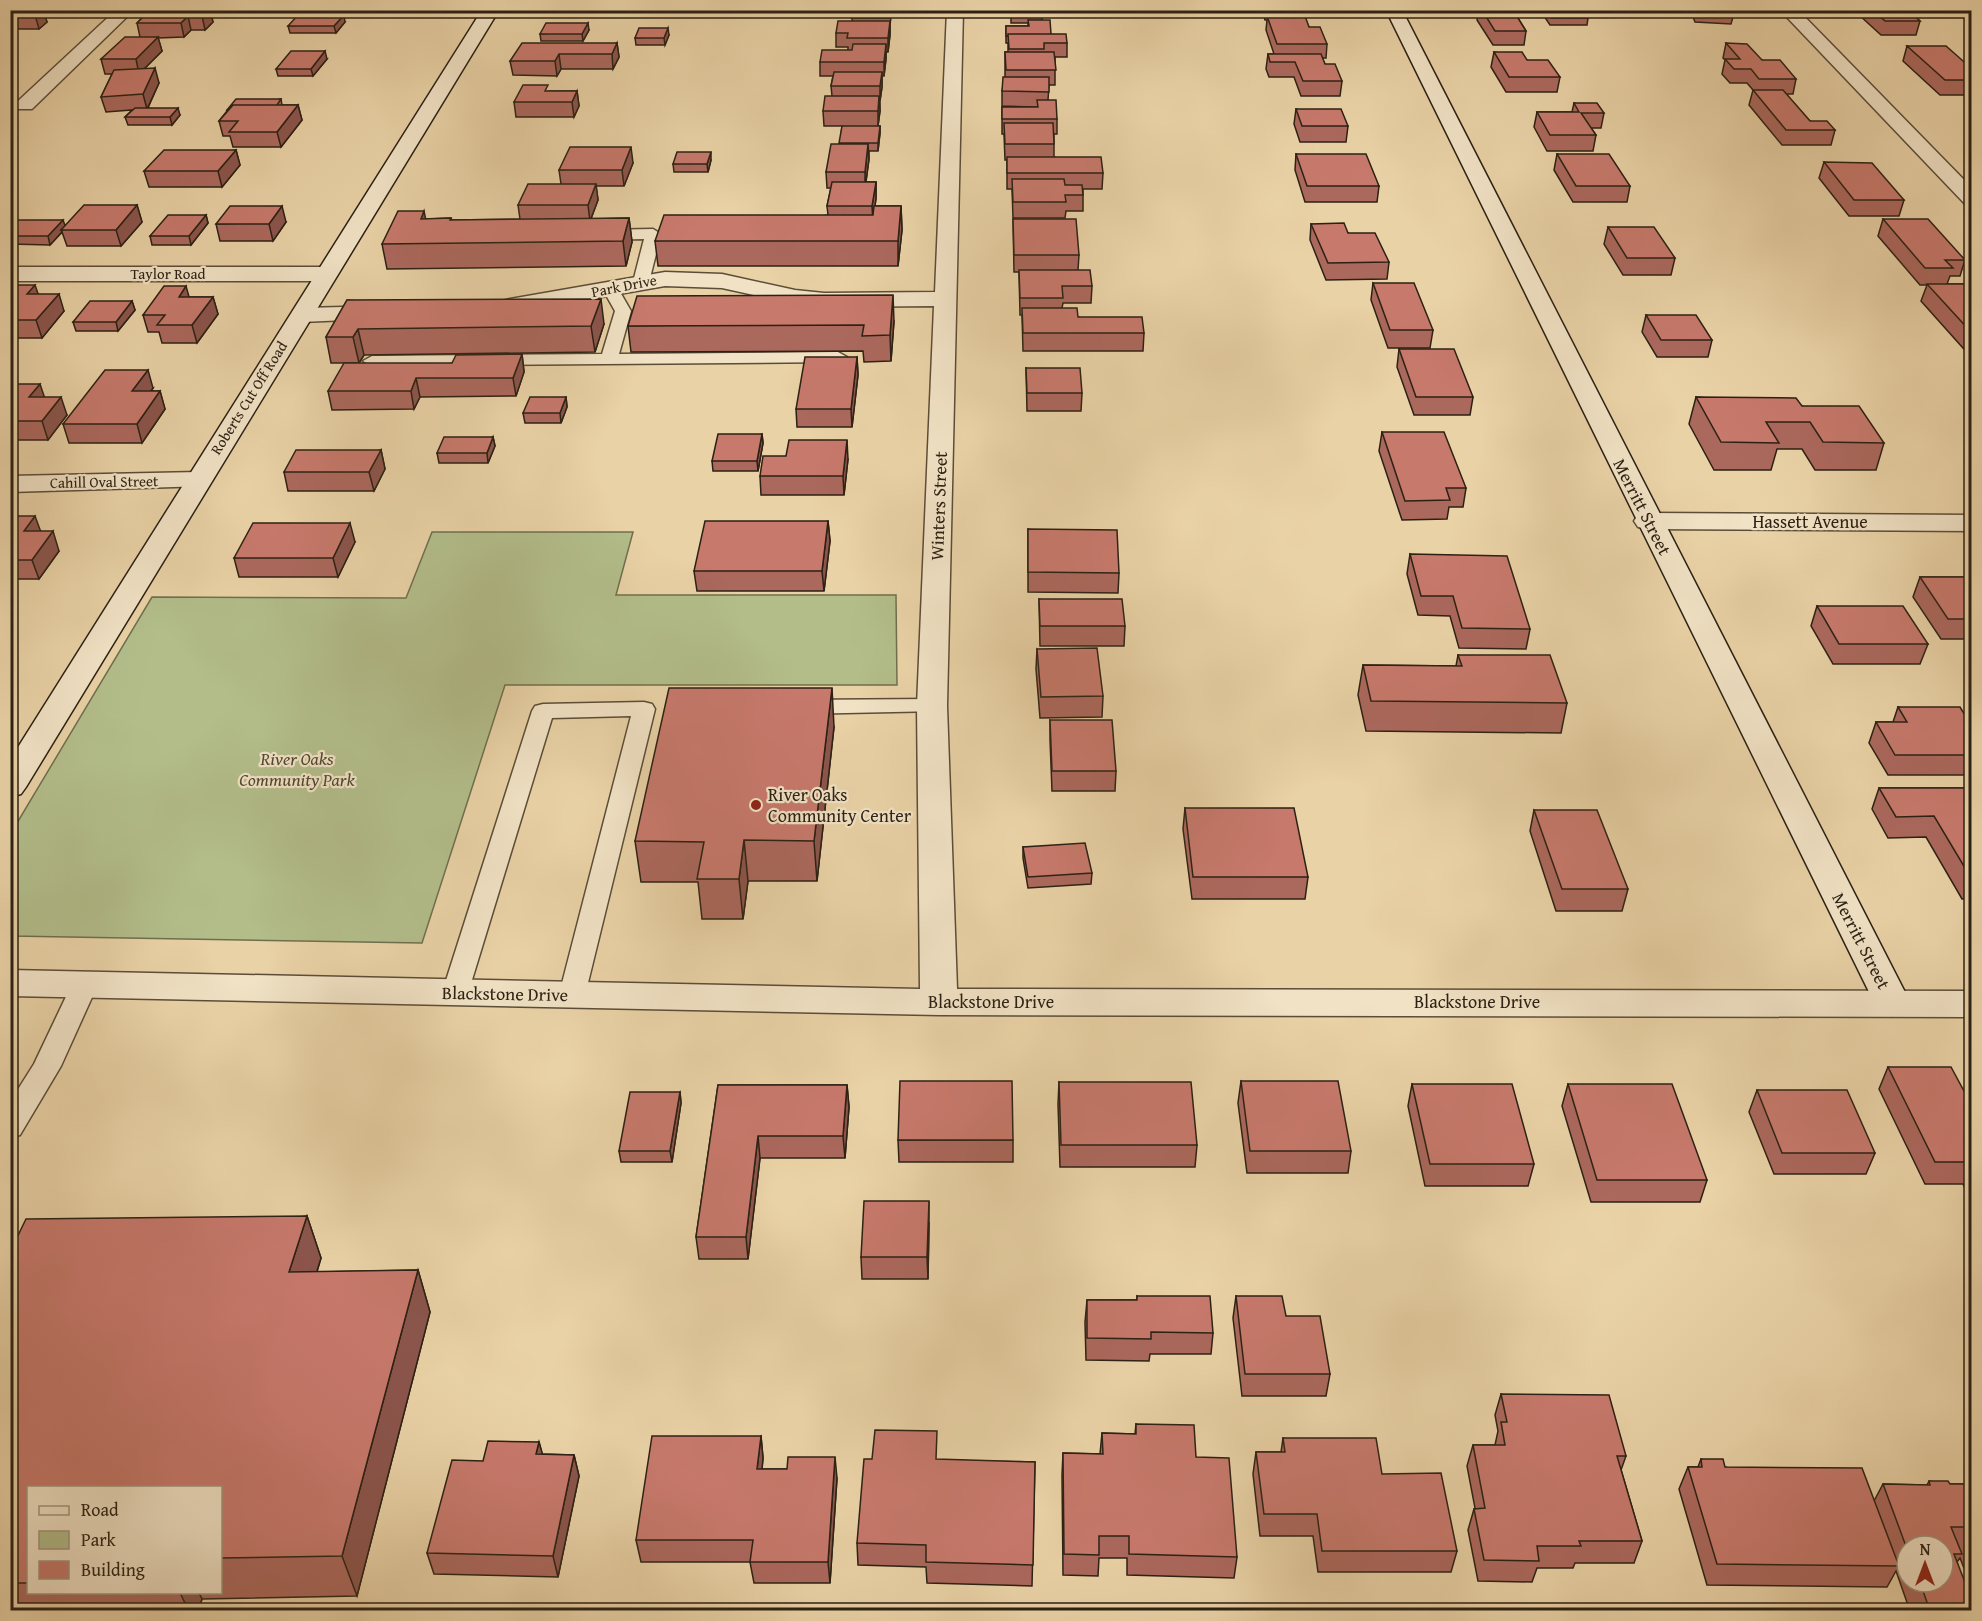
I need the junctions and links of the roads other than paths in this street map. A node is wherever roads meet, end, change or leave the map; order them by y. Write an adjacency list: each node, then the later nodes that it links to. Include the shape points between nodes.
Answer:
1 (126, 10): 6 (street)
2 (491, 10): 10 (street, Roberts Cut Off Road)
3 (955, 10): 13 (street, Winters Street)
4 (1394, 10): 22 (street, Merritt Street)
5 (1788, 10): 7 (street)
6 (25, 105)
7 (1971, 200)
8 (584, 235): 11 (lane, via 658,234)
9 (10, 274): 10 (street, Taylor Road)
10 (327, 274): 16 (street, Roberts Cut Off Road)
11 (641, 282): 12 (street, Park Drive); 13 (street, Park Drive, via 722,281 824,300)
12 (610, 288): 14 (street, Park Drive); 18 (lane, via 623,311)
13 (945, 299): 24 (street, Winters Street)
14 (489, 309)
15 (402, 313): 16 (street)
16 (302, 315): 20 (street, Roberts Cut Off Road)
17 (850, 357): 18 (lane)
18 (609, 359): 19 (lane)
19 (372, 361)
20 (198, 480): 21 (street, Cahill Oval Street); 26 (street, Roberts Cut Off Road)
21 (10, 484)
22 (1648, 521): 23 (street, Hassett Avenue); 32 (street, Merritt Street)
23 (1971, 523)
24 (932, 706): 25 (lane); 31 (street, Winters Street)
25 (776, 708)
26 (10, 787)
27 (10, 983): 28 (street, Blackstone Drive)
28 (85, 984): 29 (street, Blackstone Drive); 34 (lane, via 47,1066)
29 (455, 993): 30 (street, Blackstone Drive); 30 (lane, via 543,711 656,708)
30 (572, 995): 31 (street, Blackstone Drive)
31 (939, 1002): 32 (street, Blackstone Drive)
32 (1892, 1002): 33 (street, Blackstone Drive)
33 (1971, 1004)
34 (10, 1127)

